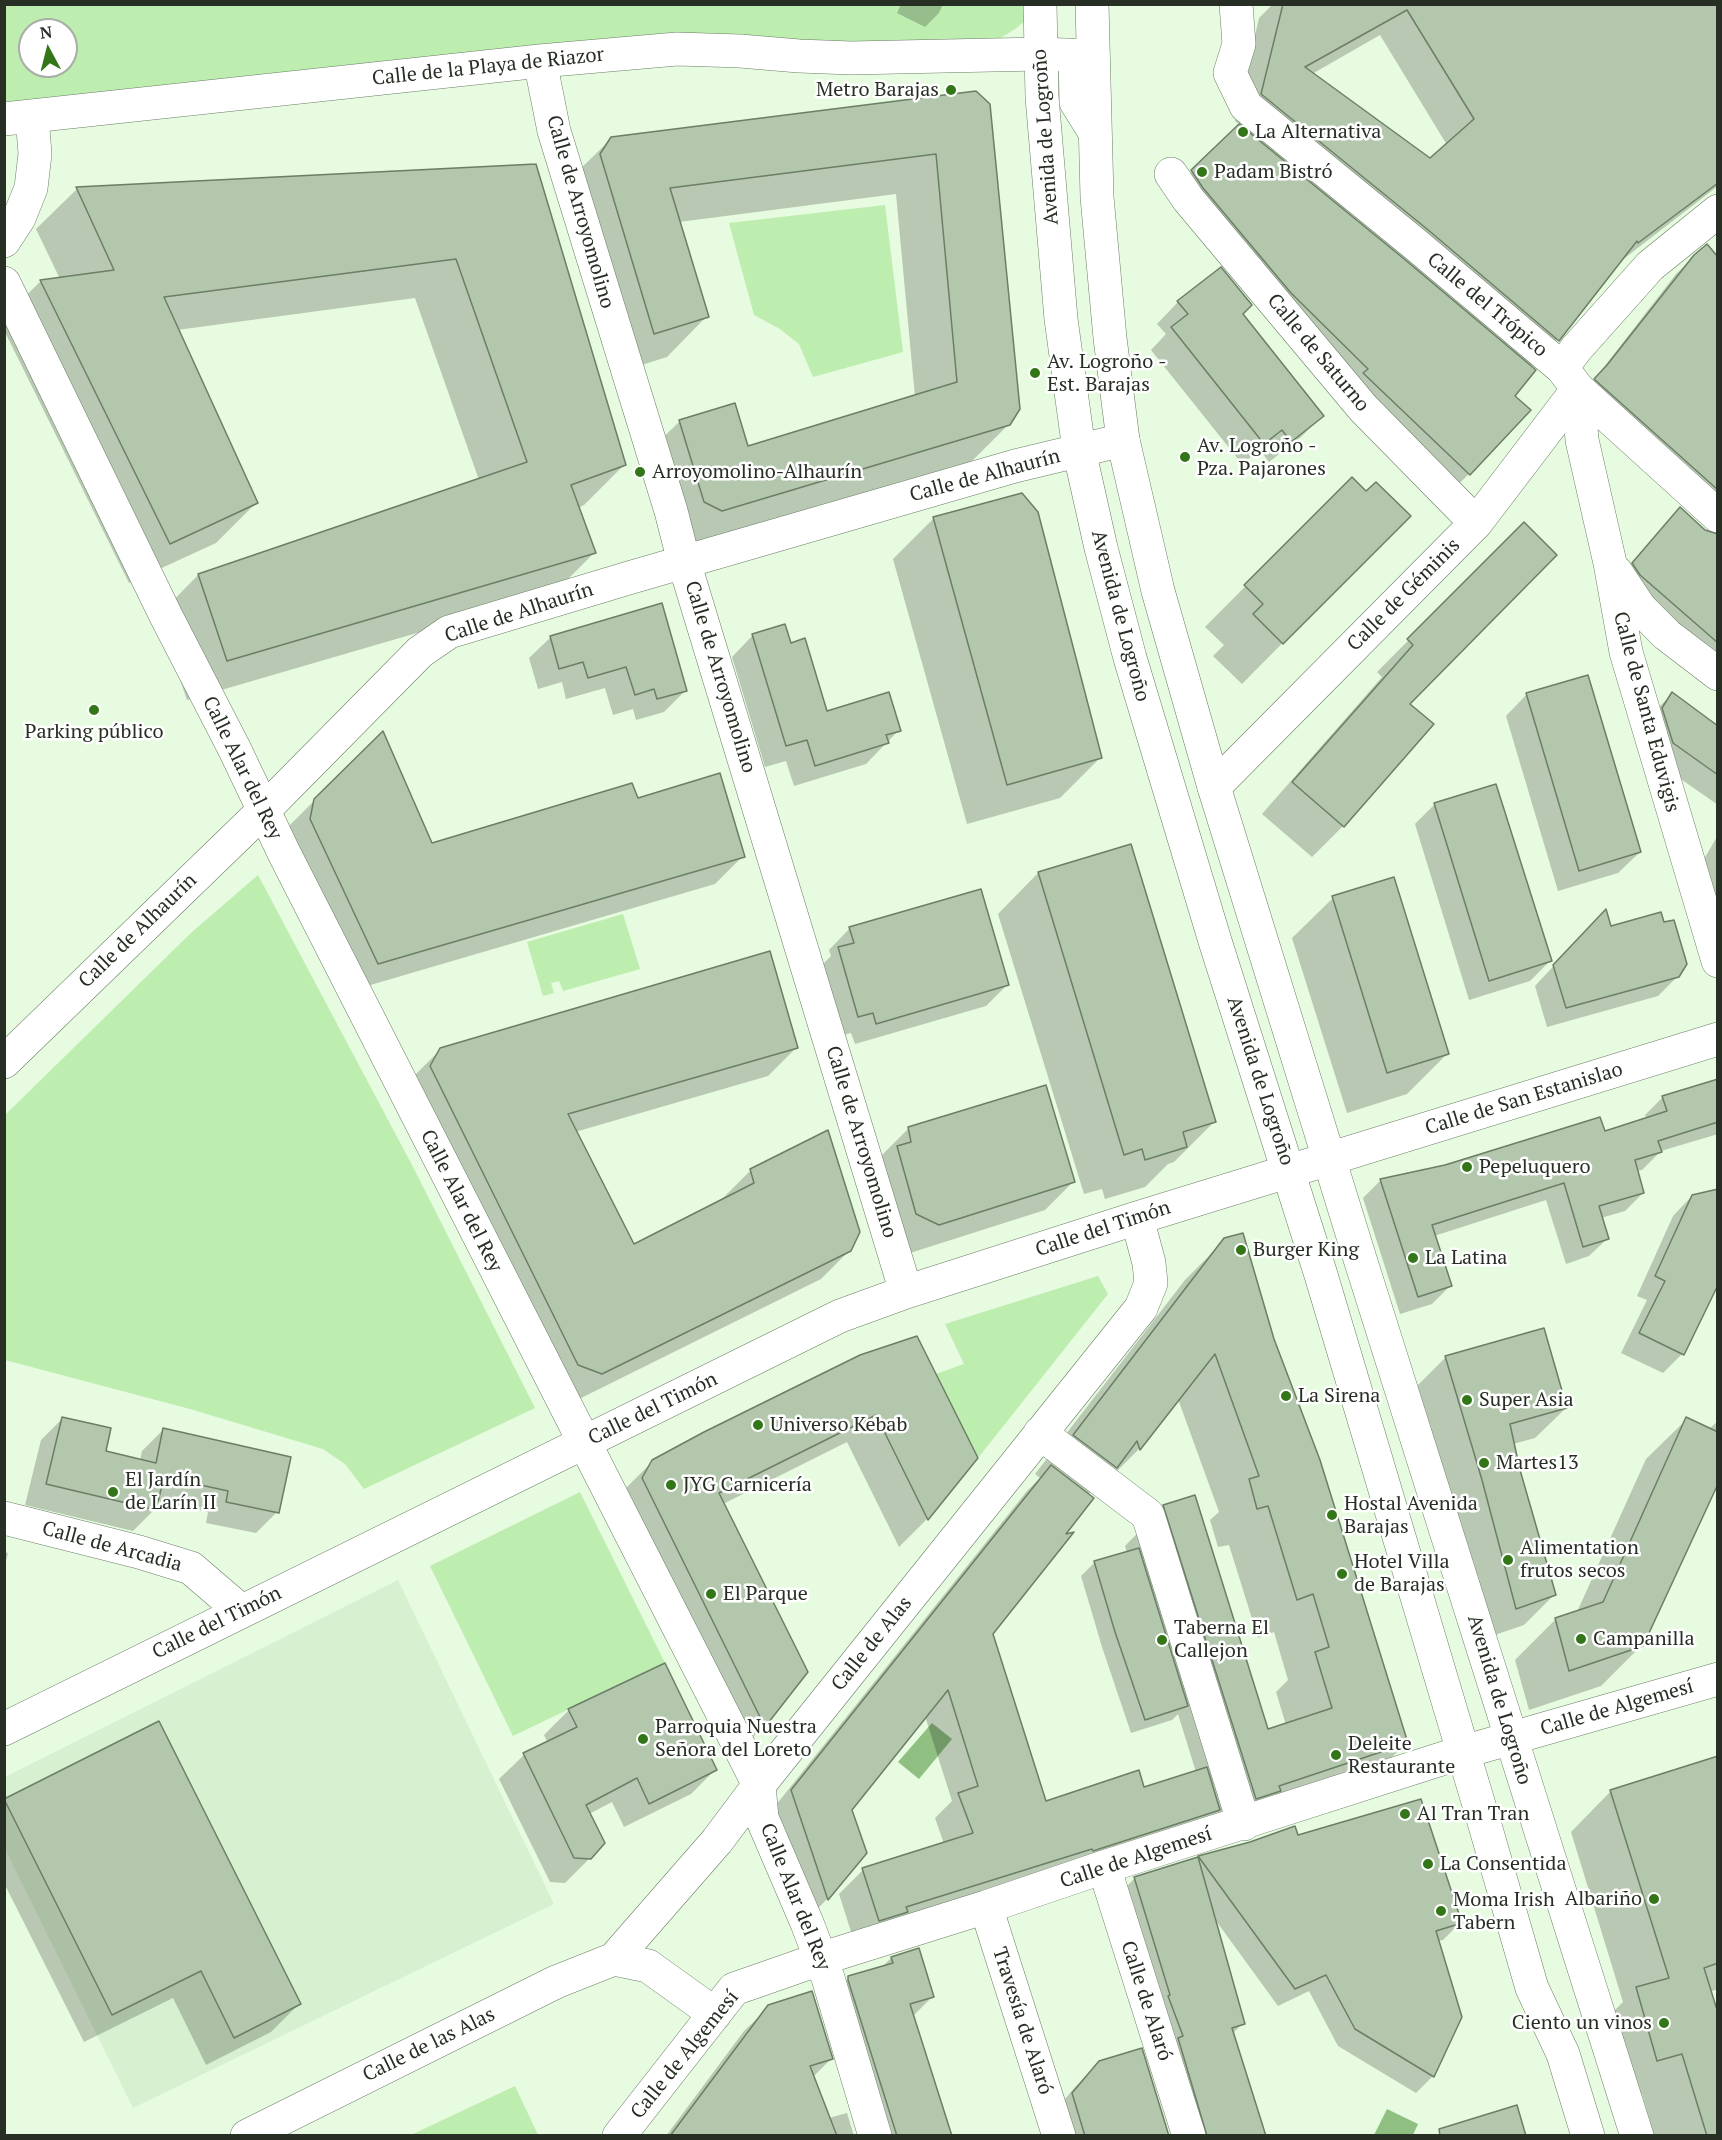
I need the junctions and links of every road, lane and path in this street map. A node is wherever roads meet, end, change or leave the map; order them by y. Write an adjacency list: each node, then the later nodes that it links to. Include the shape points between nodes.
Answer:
1 (1040, 4): 4 (street, Avenida de Logroño)
2 (1092, 4): 5 (street, Avenida de Logroño)
3 (1236, 4): 12 (street, Calle del Trópico, via 1239,44 1230,73 1246,106 1415,244)
4 (1040, 54): 5 (street, Calle de la Playa de Riazor); 6 (street, Calle de la Playa de Riazor, via 899,59 677,49); 14 (street, Avenida de Logroño, via 1060,318)
5 (1084, 55): 13 (street, Avenida de Logroño)
6 (540, 61): 7 (street, Calle de la Playa de Riazor); 17 (street, Calle de Arroyomolino, via 554,131)
7 (18, 118): 10 (street, via 35,153 31,188)
8 (1171, 174): 16 (street, Calle de Saturno, via 1363,408)
9 (1718, 211): 12 (street, Calle de Géminis, via 1650,266 1576,349)
10 (4, 241)
11 (4, 283): 21 (street, Calle Alar del Rey)
12 (1570, 379): 15 (street, Calle del Trópico); 16 (street, Calle de Géminis); 18 (street, Calle de Santa Eduvigis)
13 (1123, 440): 14 (street, Calle de Alhaurín); 20 (street, Avenida de Logroño, via 1158,591)
14 (1079, 450): 17 (street, Calle de Alhaurín); 26 (street, Avenida de Logroño, via 1130,658)
15 (1718, 516)
16 (1476, 523): 20 (street, Calle de Géminis)
17 (684, 562): 21 (street, Calle de Alhaurín, via 449,632 435,640); 28 (street, Calle de Arroyomolino)
18 (1610, 563): 19 (street, via 1640,608); 22 (street, Calle de Santa Eduvigis, via 1626,652)
19 (1718, 675)
20 (1214, 787): 25 (street, Avenida de Logroño)
21 (264, 810): 24 (street, Calle de Alhaurín); 30 (street, Calle Alar del Rey)
22 (1718, 961)
23 (1718, 1039): 25 (street, Calle de San Estanislao)
24 (4, 1062)
25 (1330, 1158): 26 (street, Calle del Timón); 35 (street, Avenida de Logroño)
26 (1289, 1171): 27 (street, Calle del Timón); 36 (street, Avenida de Logroño)
27 (1137, 1218): 28 (street, Calle del Timón); 29 (street, Calle de Alas, via 1151,1283 1141,1308)
28 (906, 1292): 30 (street, Calle del Timón, via 840,1316)
29 (1040, 1433): 37 (street, Calle de Alas); 38 (street, via 1148,1515)
30 (585, 1443): 32 (street, Calle del Timón); 37 (street, Calle Alar del Rey)
31 (4, 1518): 32 (street, Calle de Arcadia, via 191,1568)
32 (241, 1611): 34 (street, Calle del Timón)
33 (1718, 1679): 35 (street, Calle de Algemesí)
34 (4, 1729)
35 (1511, 1739): 36 (street, Calle de Algemesí); 50 (street, Avenida de Logroño)
36 (1462, 1752): 38 (street, Calle de Algemesí); 49 (street, Avenida de Logroño, via 1532,1988 1563,2054)
37 (759, 1785): 41 (street, Calle de Alas, via 717,1841); 42 (street, Calle Alar del Rey, via 762,1818)
38 (1244, 1824): 39 (street, Calle de Algemesí)
39 (1104, 1867): 40 (street, Calle de Algemesí); 48 (street, Calle de Alaró)
40 (986, 1907): 42 (street, Calle de Algemesí); 47 (street, Travesía de Alaró)
41 (614, 1959): 43 (street, via 648,1966); 44 (street, Calle de las Alas, via 556,1982)
42 (820, 1959): 43 (street, Calle de Algemesí, via 734,1989); 46 (street, Calle Alar del Rey)
43 (715, 2014): 45 (street, Calle de Algemesí)
44 (246, 2136)
45 (618, 2136)
46 (875, 2136)
47 (1059, 2136)
48 (1189, 2136)
49 (1588, 2136)
50 (1637, 2136)

